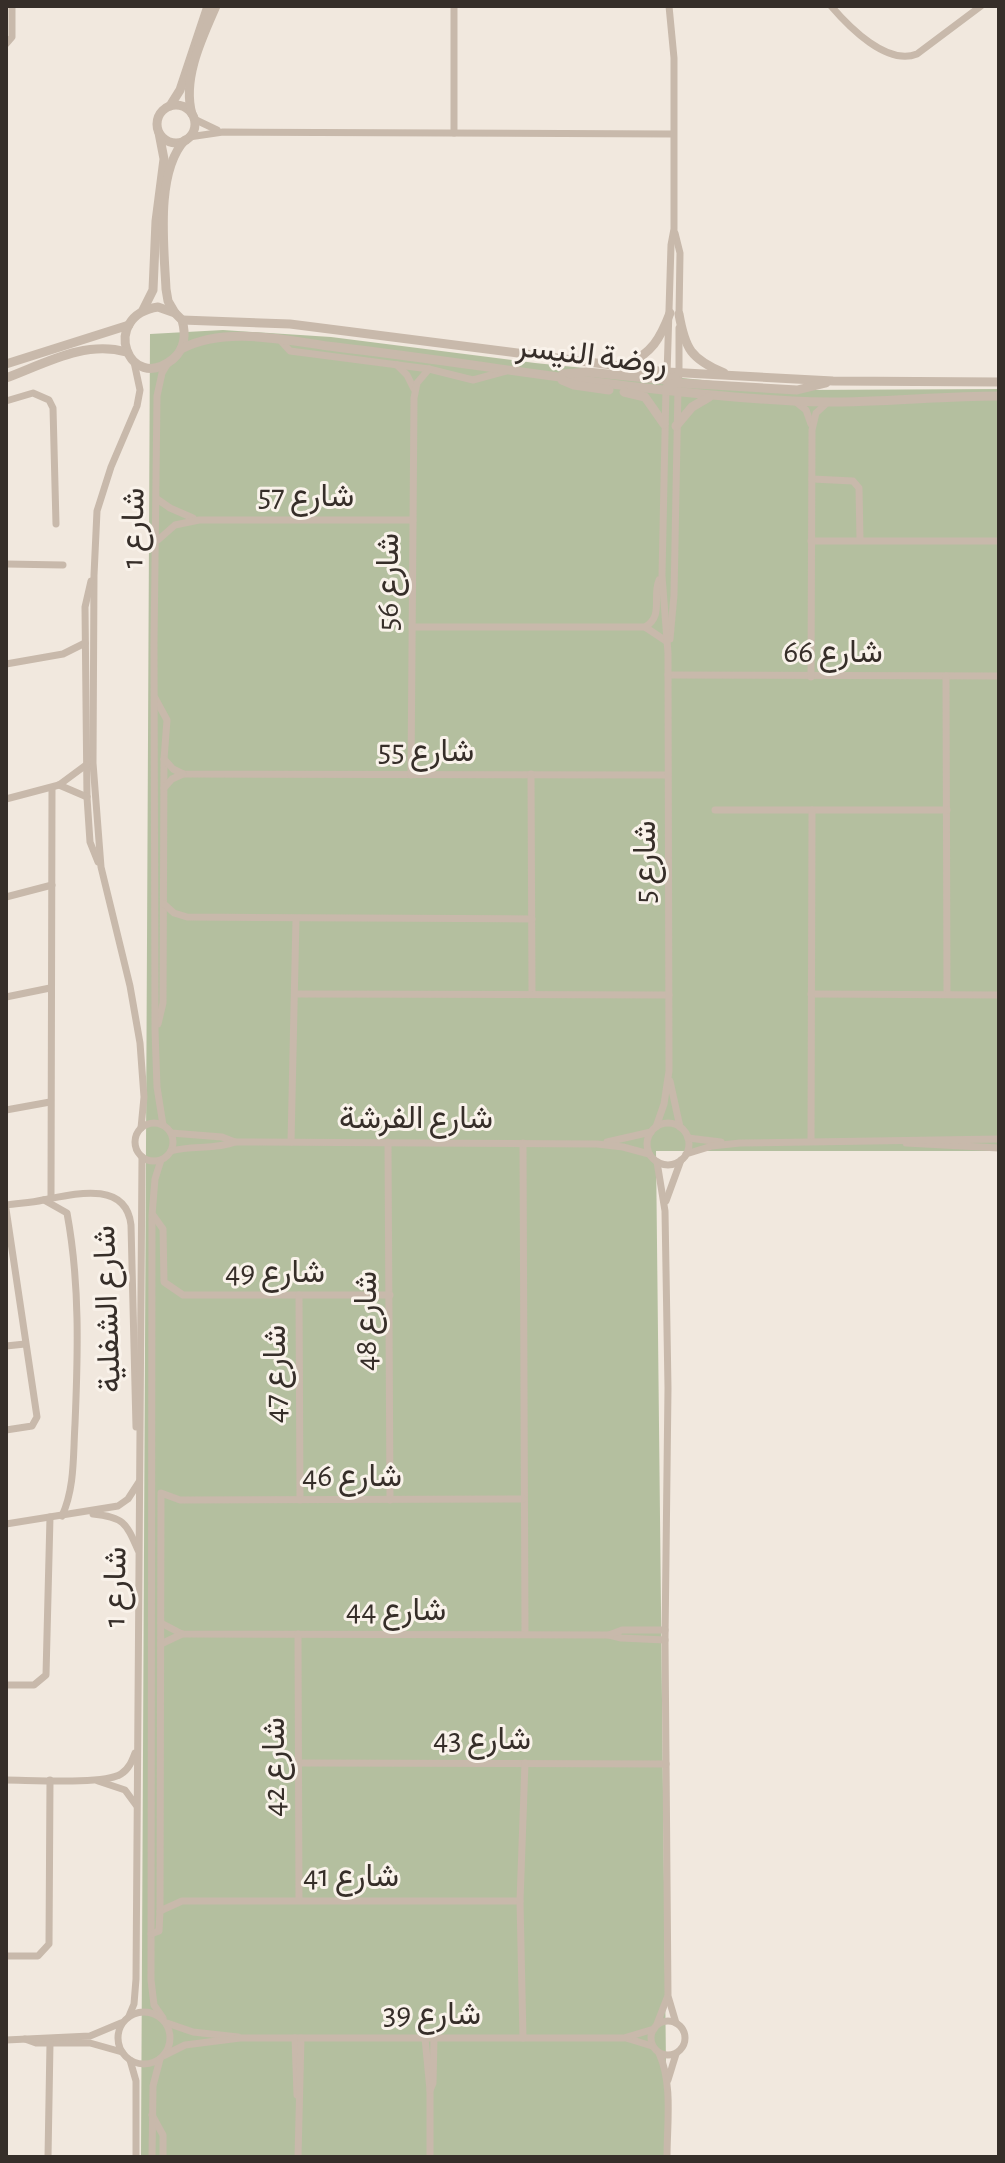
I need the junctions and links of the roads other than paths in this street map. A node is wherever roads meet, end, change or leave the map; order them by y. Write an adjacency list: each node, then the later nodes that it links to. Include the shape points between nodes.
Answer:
1 (12, 6): 8 (street, via 12,37)
2 (208, 6): 9 (street)
3 (216, 6): 10 (street, via 189,86)
4 (454, 6): 13 (street)
5 (669, 6): 14 (street)
6 (831, 6): 7 (street, via 869,40 894,56 906,57)
7 (981, 6)
8 (6, 44)
9 (170, 106): 10 (street, via 180,106); 12 (street, via 157,119)
10 (193, 117): 11 (street); 15 (street)
11 (223, 132): 13 (street); 15 (street)
12 (159, 133): 15 (street, via 171,142); 16 (street, via 164,159 153,290)
13 (454, 133): 14 (street)
14 (672, 134): 17 (street)
15 (187, 138): 18 (street, via 170,166 165,210 166,289)
16 (141, 313): 18 (street, via 158,307); 19 (street)
17 (674, 314): 27 (street, via 656,344); 31 (street); 32 (street, via 693,356); 35 (street)
18 (179, 316): 21 (street, via 185,339); 27 (street, روضة النيسر, via 290,324)
19 (129, 325): 22 (street); 25 (street)
20 (280, 340): 21 (street, روضة النيسر, via 223,337); 26 (street, via 290,351); 29 (street, روضة النيسر)
21 (181, 349): 24 (street)
22 (126, 352): 23 (street); 33 (street, via 89,349)
23 (134, 362): 24 (street, via 152,369); 58 (street, شارع 1, via 139,399 97,511)
24 (170, 362): 48 (street, شارع 1, via 157,396)
25 (6, 364)
26 (396, 364): 28 (street); 37 (street)
27 (626, 365): 31 (street, روضة النيسر)
28 (429, 369): 29 (street, via 473,380); 37 (street)
29 (507, 370): 30 (street, روضة النيسر)
30 (556, 376): 31 (street); 38 (street, روضة النيسر); 44 (street, via 574,385 645,397)
31 (667, 376): 35 (street, روضة النيسر); 38 (street)
32 (735, 377): 34 (street, روضة النيسر); 35 (street, روضة النيسر)
33 (6, 378)
34 (833, 381): 35 (street, via 797,390); 36 (street, روضة النيسر)
35 (679, 382): 38 (street, روضة النيسر); 39 (street, روضة النيسر); 45 (street)
36 (999, 382)
37 (414, 389): 50 (street, شارع 56)
38 (666, 391): 44 (street)
39 (713, 396): 42 (street, روضة النيسر); 45 (street, via 692,407)
40 (999, 396): 43 (street, روضة النيسر)
41 (6, 401): 51 (street, via 33,393 53,408)
42 (795, 401): 43 (street, روضة النيسر); 46 (street, via 808,413)
43 (828, 402): 46 (street, via 816,413)
44 (664, 424): 59 (street)
45 (676, 426): 64 (street)
46 (812, 430): 47 (street)
47 (812, 479): 52 (street, via 853,481 859,488); 53 (street)
48 (157, 499): 49 (street, شارع 57); 55 (street, شارع 1)
49 (199, 520): 50 (street, شارع 57); 55 (street, شارع 57, via 175,525)
50 (413, 520): 60 (street, شارع 56)
51 (56, 524)
52 (860, 540): 53 (street); 54 (street)
53 (811, 541): 71 (street)
54 (999, 541)
55 (157, 542): 72 (street, شارع 1)
56 (6, 564): 57 (street)
57 (63, 565)
58 (94, 575): 63 (street, شارع 1, via 87,595); 86 (street, شارع 1, via 93,763)
59 (662, 576): 61 (street, via 656,587 657,615); 62 (street)
60 (412, 627): 61 (street); 77 (street, شارع 56)
61 (645, 627): 62 (street)
62 (666, 641): 64 (street)
63 (85, 643): 65 (street); 67 (street, شارع 1)
64 (668, 653): 68 (street, شارع 5)
65 (63, 654): 66 (street); 67 (street)
66 (6, 664)
67 (85, 668): 74 (street, شارع 1)
68 (668, 675): 71 (street, شارع 66); 78 (street, شارع 5)
69 (946, 676): 70 (street, شارع 66); 71 (street, شارع 66); 85 (street)
70 (999, 676)
71 (811, 677)
72 (155, 698): 73 (street, شارع 1, via 167,720); 102 (street, شارع 1)
73 (164, 759): 75 (street); 80 (street, شارع 1)
74 (86, 765): 79 (street); 81 (street, شارع 1)
75 (183, 774): 77 (street, شارع 55); 80 (street)
76 (531, 774): 77 (street, شارع 55); 78 (street, شارع 55); 92 (street)
77 (411, 775)
78 (668, 775): 99 (street, شارع 5)
79 (56, 786): 81 (street); 82 (street); 87 (street)
80 (164, 788): 89 (street, شارع 1)
81 (87, 797): 86 (street, شارع 1, via 90,842)
82 (6, 799)
83 (715, 810): 84 (street)
84 (812, 810): 85 (street); 97 (street)
85 (947, 810): 98 (street)
86 (101, 867): 108 (street, شارع 1, via 135,1013 144,1097)
87 (52, 885): 88 (street); 94 (street)
88 (6, 897)
89 (164, 904): 90 (street); 93 (street, شارع 1)
90 (187, 917): 91 (street); 93 (street)
91 (296, 919): 92 (street); 95 (street)
92 (532, 919): 96 (street)
93 (164, 929): 102 (street, شارع 1, via 163,1003)
94 (50, 988): 101 (street); 104 (street)
95 (295, 994): 96 (street); 115 (street)
96 (532, 994): 99 (street)
97 (811, 994): 98 (street); 113 (street)
98 (947, 994): 100 (street)
99 (669, 995): 103 (street, شارع 5)
100 (999, 995)
101 (6, 997)
102 (155, 1030): 106 (street, شارع 1)
103 (669, 1071): 107 (street, شارع 5); 109 (street, شارع 5)
104 (50, 1102): 105 (street); 128 (street)
105 (6, 1110)
106 (163, 1125): 108 (street); 110 (street)
107 (680, 1127): 109 (street); 111 (street)
108 (141, 1128): 124 (street, via 135,1143)
109 (654, 1129): 120 (street, شارع الفرشة); 123 (street, via 647,1143)
110 (171, 1133): 114 (street, شارع الفرشة); 122 (street)
111 (688, 1138): 119 (street); 125 (street)
112 (999, 1139): 117 (street)
113 (811, 1141): 117 (street); 119 (street)
114 (235, 1142): 115 (street, شارع الفرشة); 122 (street, شارع الفرشة)
115 (291, 1142): 116 (street, شارع الفرشة)
116 (388, 1142): 118 (street, شارع الفرشة); 134 (street, شارع 48)
117 (904, 1142): 121 (street)
118 (523, 1143): 120 (street, شارع الفرشة); 141 (street)
119 (740, 1143): 125 (street)
120 (597, 1144): 123 (street, شارع الفرشة)
121 (999, 1148)
122 (171, 1151): 126 (street)
123 (649, 1154): 127 (street)
124 (142, 1157): 126 (street); 138 (street, شارع 1)
125 (684, 1157): 127 (street, via 670,1165); 130 (street)
126 (161, 1160): 131 (street, شارع 1)
127 (657, 1162): 130 (street)
128 (48, 1199): 129 (street, شارع الشفلية); 138 (street, شارع الشفلية, via 108,1195 130,1216 135,1420); 147 (street, via 67,1213 77,1295 72,1482)
129 (6, 1207): 135 (street)
130 (665, 1211): 152 (street)
131 (152, 1215): 132 (street, شارع 1, via 163,1229); 173 (street, شارع 1)
132 (164, 1282): 133 (street, شارع 49, via 188,1296)
133 (299, 1295): 134 (street, شارع 49); 143 (street, شارع 47)
134 (390, 1295): 144 (street, شارع 48)
135 (25, 1344): 136 (street); 137 (street, via 37,1417 32,1426)
136 (6, 1346)
137 (6, 1430)
138 (140, 1437): 139 (street, شارع 1)
139 (140, 1479): 146 (street, via 122,1504); 150 (street, شارع 1)
140 (161, 1493): 142 (street, شارع 46); 145 (street, شارع 1)
141 (523, 1499): 144 (street, شارع 46); 155 (street)
142 (180, 1500): 143 (street, شارع 46); 145 (street, شارع 46)
143 (300, 1500): 144 (street, شارع 46)
144 (390, 1500)
145 (162, 1509): 151 (street, شارع 1)
146 (83, 1513): 147 (street); 150 (street, via 118,1518)
147 (62, 1516): 148 (street)
148 (50, 1517): 149 (street); 159 (street, via 46,1675 34,1685)
149 (6, 1524)
150 (140, 1553): 160 (street, شارع 1)
151 (161, 1623): 153 (street, شارع 44); 158 (street, شارع 1)
152 (665, 1630): 156 (street, شارع 44); 157 (street)
153 (182, 1634): 154 (street, شارع 44); 158 (street, شارع 44)
154 (298, 1634): 155 (street, شارع 44); 161 (street, شارع 42)
155 (525, 1634): 156 (street, شارع 44)
156 (609, 1635): 157 (street, شارع 44)
157 (665, 1640): 163 (street)
158 (161, 1644): 168 (street, شارع 1)
159 (6, 1685)
160 (138, 1749): 166 (street, via 120,1775); 167 (street, شارع 1)
161 (298, 1763): 162 (street, شارع 43); 169 (street, شارع 42)
162 (525, 1763): 163 (street, شارع 43); 171 (street)
163 (666, 1764): 175 (street)
164 (6, 1780): 165 (street)
165 (50, 1780): 166 (street); 174 (street, via 49,1944 38,1956)
166 (92, 1780): 167 (street, via 125,1790)
167 (137, 1806): 176 (street, شارع 1, via 135,1993)
168 (160, 1891): 170 (street, شارع 41); 172 (street, شارع 1)
169 (299, 1900): 170 (street, شارع 41); 171 (street, شارع 41)
170 (182, 1901): 172 (street, شارع 41)
171 (520, 1901): 183 (street)
172 (160, 1911): 173 (street, شارع 1, via 159,1931)
173 (151, 1934): 177 (street, شارع 1, via 152,1994)
174 (6, 1956)
175 (668, 1996): 178 (street); 179 (street)
176 (126, 2019): 177 (street, via 146,2011); 185 (street, via 90,2036); 189 (street, via 118,2031)
177 (165, 2021): 180 (street, شارع 39, via 193,2032); 191 (street, via 171,2034)
178 (676, 2023): 179 (street); 190 (street, via 685,2039)
179 (655, 2027): 184 (street, شارع 39); 188 (street, via 651,2037)
180 (240, 2038): 181 (street, شارع 39); 191 (street, شارع 39, via 185,2045)
181 (298, 2038): 182 (street, شارع 39); 199 (street)
182 (430, 2038): 183 (street, شارع 39); 200 (street)
183 (523, 2038): 184 (street, شارع 39)
184 (624, 2038): 188 (street, شارع 39)
185 (25, 2039): 186 (street); 187 (street)
186 (6, 2040)
187 (50, 2043): 189 (street, via 90,2043); 195 (street)
188 (656, 2050): 190 (street); 193 (street)
189 (122, 2052): 192 (street)
190 (676, 2054): 193 (street)
191 (162, 2057): 192 (street, via 150,2064); 194 (street)
192 (130, 2060): 196 (street, via 136,2073)
193 (667, 2090): 201 (street)
194 (152, 2115): 197 (street); 198 (street, via 163,2135)
195 (48, 2157)
196 (136, 2157)
197 (152, 2157)
198 (163, 2157)
199 (298, 2157)
200 (430, 2157)
201 (667, 2157)

